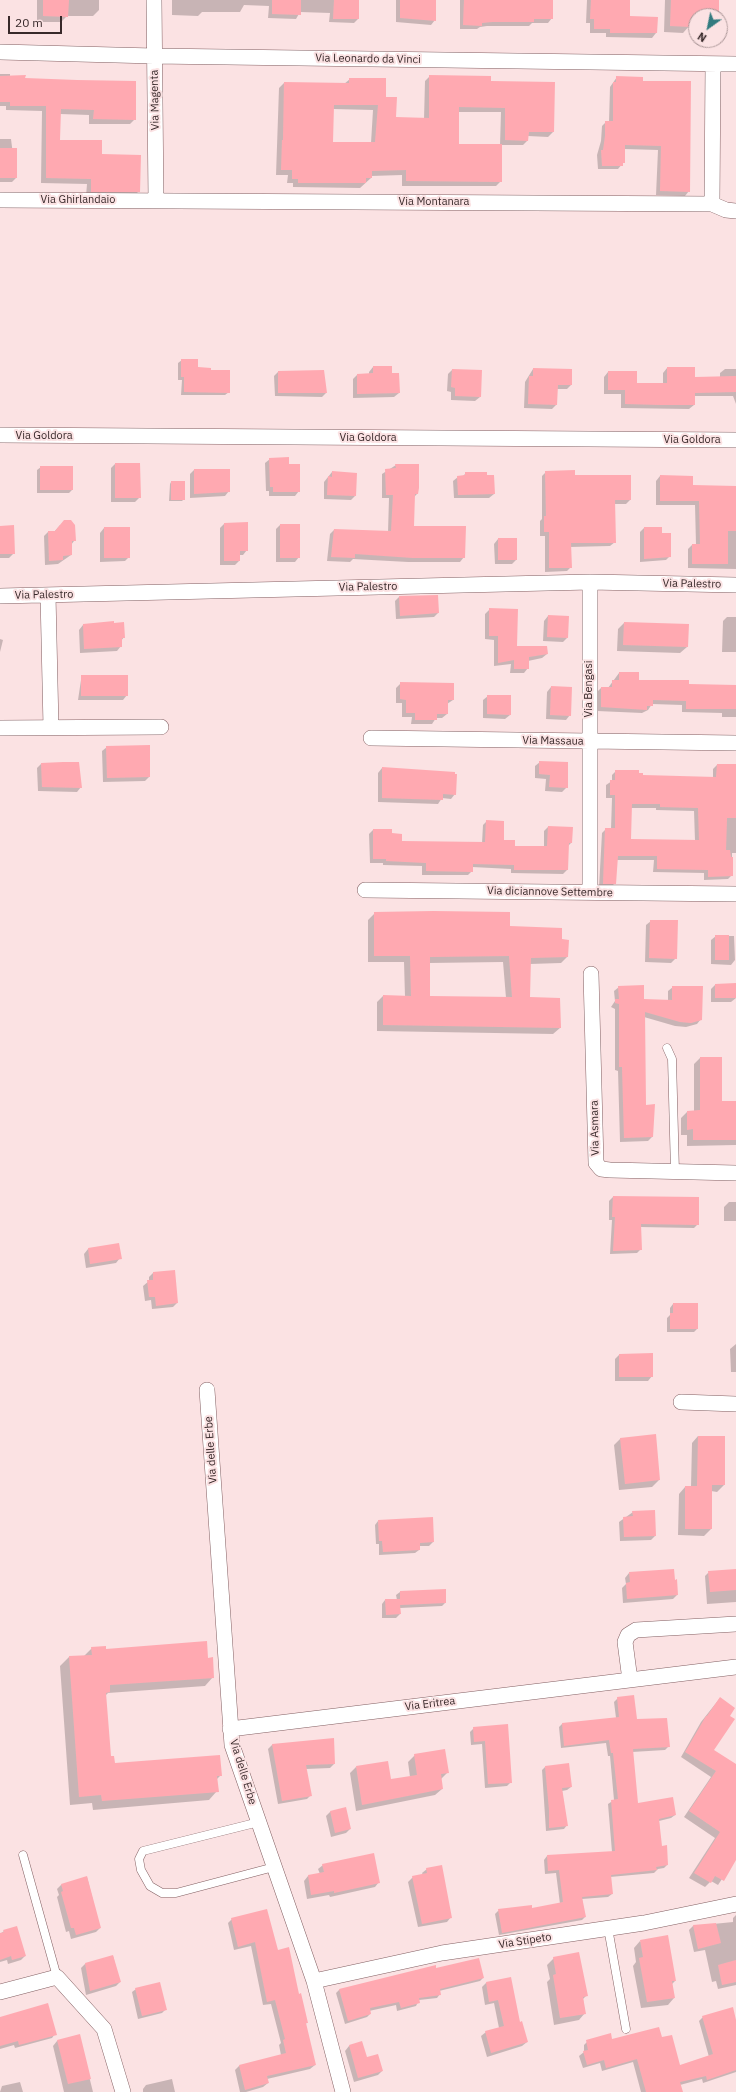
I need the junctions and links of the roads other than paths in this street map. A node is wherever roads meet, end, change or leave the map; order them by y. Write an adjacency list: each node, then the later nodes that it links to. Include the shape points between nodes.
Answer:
1 (154, 0): 3 (street, Via Magenta)
2 (0, 52): 3 (street, Via Leonardo da Vinci)
3 (154, 56): 4 (street, Via Leonardo da Vinci); 7 (street, Via Magenta)
4 (713, 64): 5 (street, Via Leonardo da Vinci); 8 (street)
5 (736, 64)
6 (0, 200): 7 (street, Via Ghirlandaio)
7 (156, 201): 8 (street, Via Montanara)
8 (712, 204): 9 (street, Via Montanara, via 726,210)
9 (736, 210)
10 (0, 435): 11 (street, Via Goldora)
11 (736, 440)
12 (590, 582): 13 (street, Via Palestro); 14 (street, Via Palestro); 20 (street, Via Bengasi)
13 (736, 585)
14 (48, 595): 15 (street, Via Palestro); 16 (street)
15 (0, 596)
16 (51, 727): 17 (street); 18 (street)
17 (161, 727)
18 (0, 728)
19 (371, 738): 20 (street, Via Massaua)
20 (589, 741): 21 (street, Via Massaua); 23 (street, Via Bengasi)
21 (736, 743)
22 (365, 890): 23 (street, Via diciannove Settembre)
23 (590, 892): 24 (street, Via diciannove Settembre)
24 (736, 894)
25 (591, 974): 27 (street, Via Asmara, via 596,1163 601,1169)
26 (667, 1048): 27 (lane, via 672,1058)
27 (675, 1172): 28 (street, Via Asmara)
28 (736, 1173)
29 (207, 1390): 35 (street, Via delle Erbe)
30 (681, 1402): 31 (street)
31 (736, 1404)
32 (736, 1624): 34 (street, via 636,1630 628,1635 626,1642)
33 (736, 1667): 34 (street, Via Eritrea)
34 (630, 1680): 35 (street, Via Eritrea)
35 (230, 1729): 36 (street, Via delle Erbe, via 232,1745)
36 (259, 1822): 38 (street, Via delle Erbe); 38 (lane, via 143,1850 140,1859 141,1870 150,1886 162,1893 176,1893)
37 (23, 1855): 41 (lane)
38 (274, 1867): 42 (street, Via delle Erbe)
39 (736, 1904): 40 (street, Via Stipeto)
40 (608, 1928): 42 (street, Via Stipeto, via 442,1953); 44 (lane)
41 (57, 1977): 43 (street); 45 (street, via 104,2029)
42 (314, 1981): 46 (street, Via delle Erbe)
43 (0, 1992)
44 (626, 2029)
45 (123, 2092)
46 (343, 2092)

